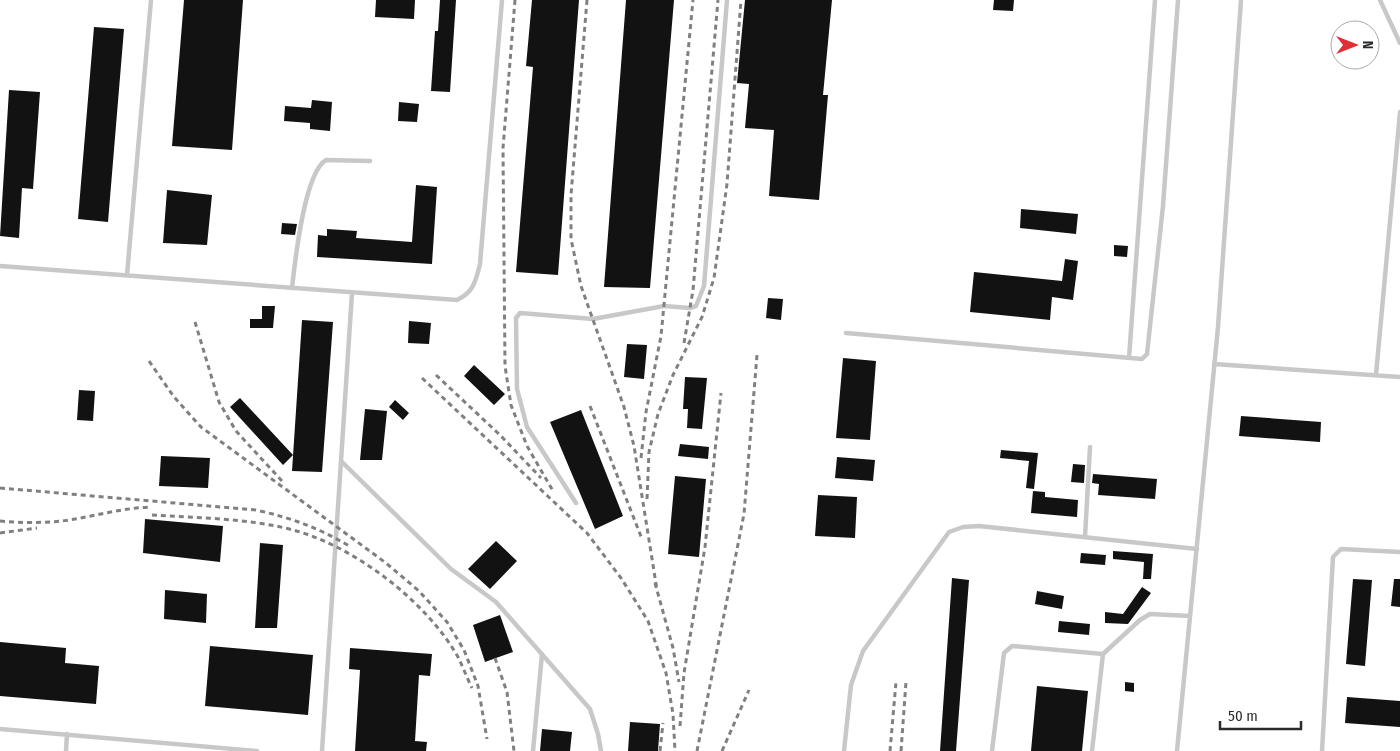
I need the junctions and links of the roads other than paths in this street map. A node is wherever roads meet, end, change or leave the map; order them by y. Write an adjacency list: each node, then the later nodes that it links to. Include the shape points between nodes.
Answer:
1 (151, 0): 12 (lane)
2 (502, 0): 14 (lane, via 480,264 475,285 466,296 457,300)
3 (727, 0): 22 (lane, via 704,286 696,306 664,306 593,319 520,314 516,318 517,389 527,426)
4 (1155, 0): 16 (lane)
5 (1178, 0): 16 (lane, via 1163,206 1147,354 1142,359)
6 (1241, 0): 17 (lane)
7 (1380, 0): 8 (lane)
8 (1400, 43)
9 (1400, 112): 18 (lane)
10 (370, 161): 13 (lane, via 326,160 321,164 309,190)
11 (0, 266): 12 (lane)
12 (128, 275): 13 (lane)
13 (292, 288): 14 (lane)
14 (352, 292): 21 (lane)
15 (846, 333): 16 (lane)
16 (1129, 358)
17 (1214, 364): 18 (lane); 24 (lane)
18 (1376, 375): 19 (lane)
19 (1400, 378)
20 (1090, 447): 23 (lane)
21 (341, 461): 27 (lane, via 451,569 496,602); 33 (lane)
22 (576, 503)
23 (1085, 537): 24 (lane); 36 (lane, via 980,526 949,532 863,651 851,685)
24 (1197, 549): 26 (lane)
25 (1400, 552): 40 (lane, via 1342,549 1333,557)
26 (1190, 616): 28 (lane, via 1150,614); 39 (lane)
27 (542, 654): 34 (lane); 35 (lane, via 590,709)
28 (1103, 654): 37 (lane, via 1012,646 1004,653); 38 (lane)
29 (0, 728): 30 (lane)
30 (67, 734): 31 (lane); 32 (lane)
31 (66, 751)
32 (257, 751)
33 (322, 751)
34 (533, 751)
35 (601, 751)
36 (844, 751)
37 (992, 751)
38 (1092, 751)
39 (1178, 751)
40 (1322, 751)

